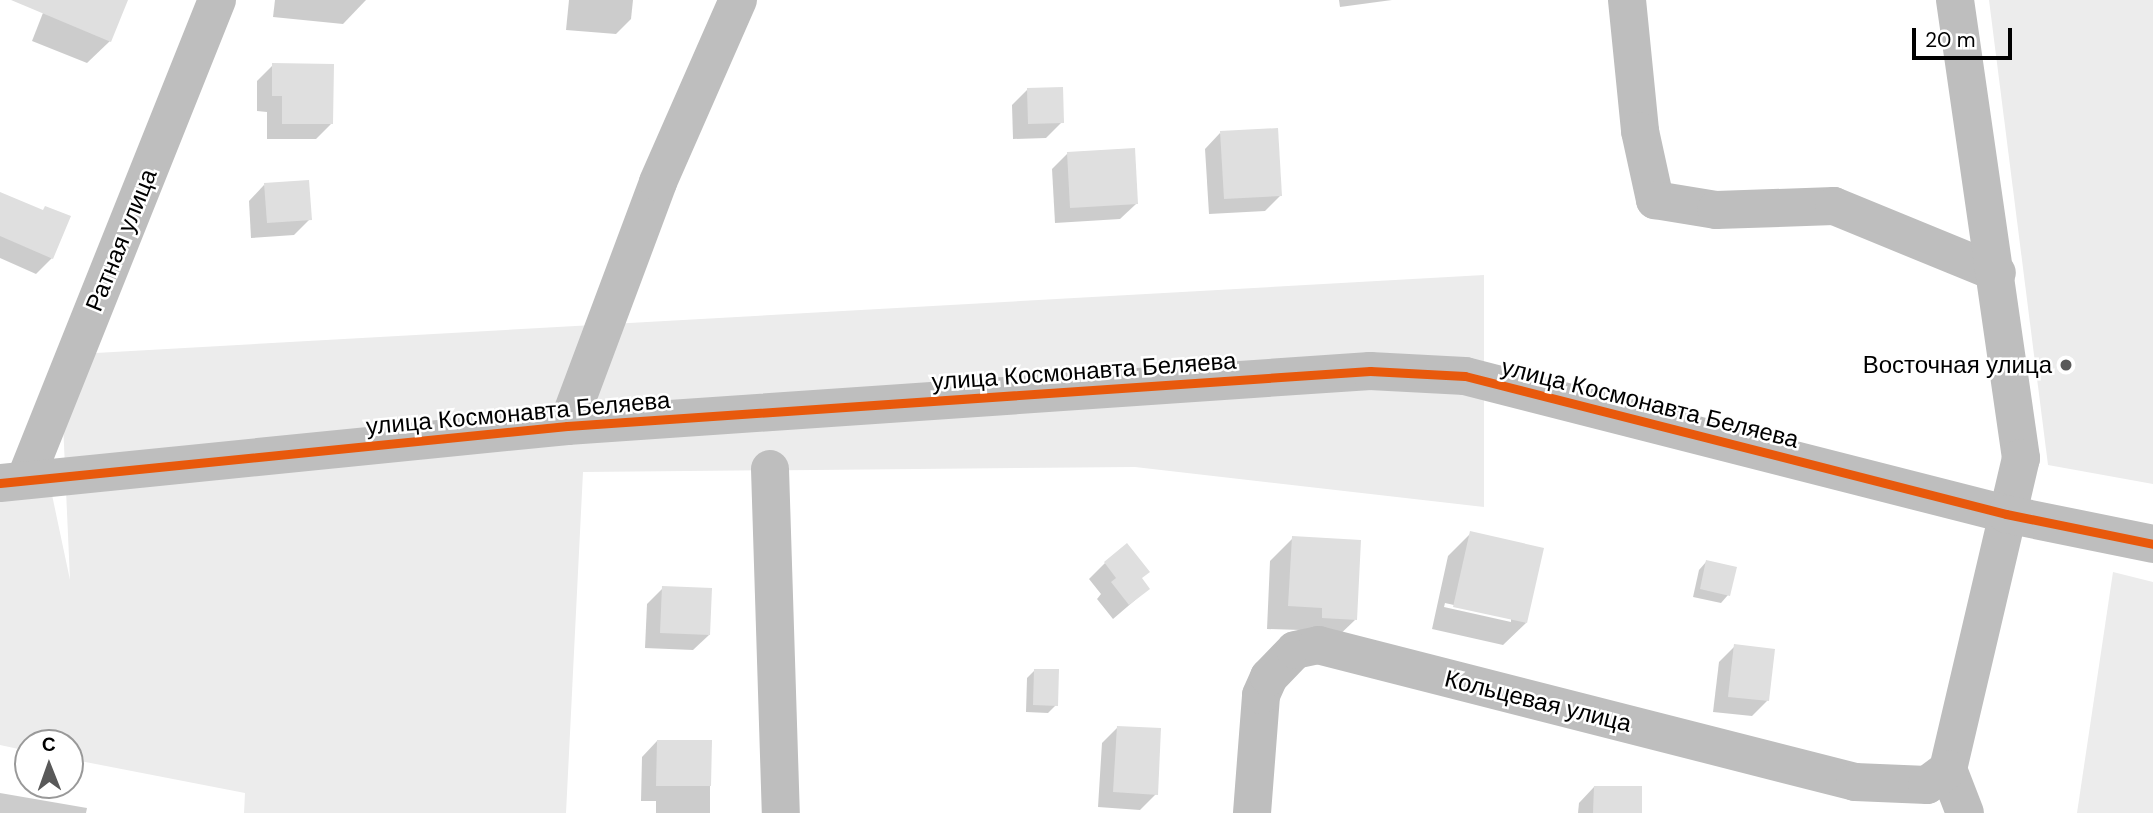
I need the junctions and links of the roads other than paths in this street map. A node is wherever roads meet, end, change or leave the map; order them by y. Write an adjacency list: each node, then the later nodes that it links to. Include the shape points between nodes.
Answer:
1 (217, 0): 8 (street, Ратная улица)
2 (738, 0): 6 (street, via 658,182)
3 (1628, 0): 5 (street, via 1640,131 1654,200 1716,210 1835,206)
4 (1955, 0): 5 (street)
5 (1997, 273): 9 (street, via 2021,458)
6 (567, 426): 8 (street, улица Космонавта Беляева); 9 (street, улица Космонавта Беляева, via 1370,371 1465,376)
7 (771, 470): 12 (street)
8 (12, 482)
9 (2006, 514): 10 (street, улица Космонавта Беляева); 11 (street)
10 (2153, 544)
11 (1948, 769): 13 (street, Кольцевая улица, via 1927,785 1854,782 1318,645 1296,650 1269,677 1261,695); 14 (street)
12 (781, 813)
13 (1252, 813)
14 (1965, 813)

